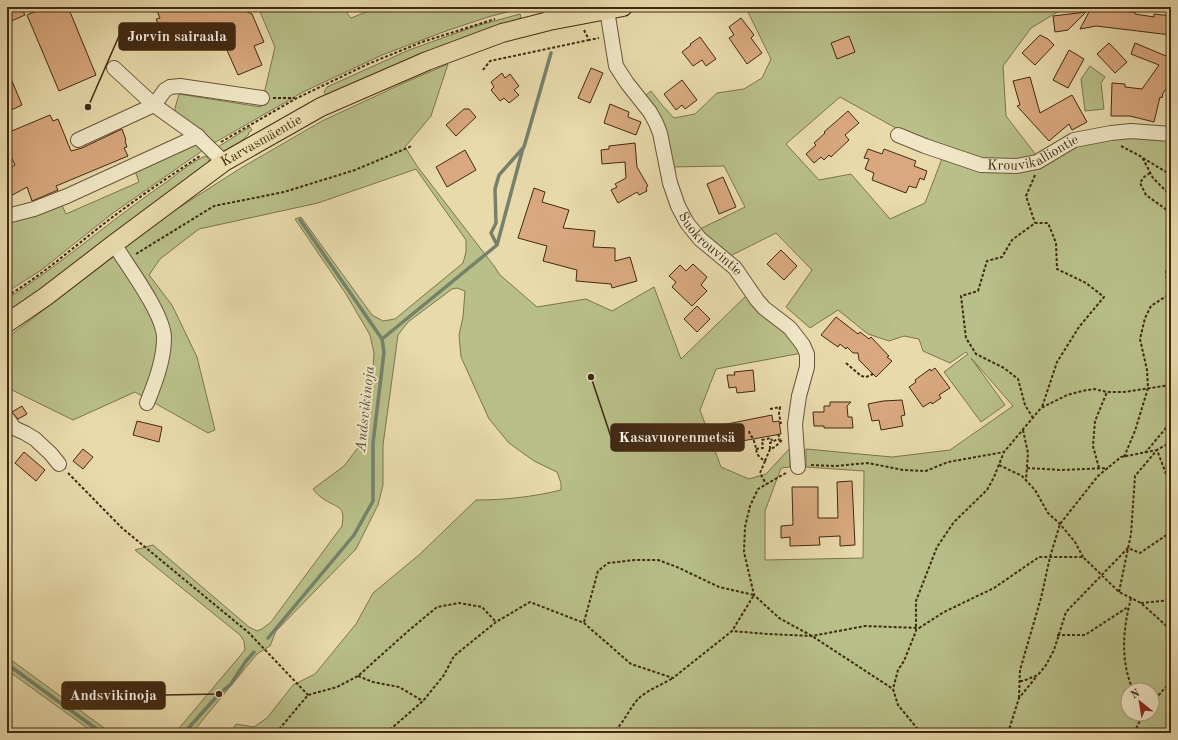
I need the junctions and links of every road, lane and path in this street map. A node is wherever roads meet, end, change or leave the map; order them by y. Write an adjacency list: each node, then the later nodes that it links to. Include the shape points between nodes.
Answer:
1 (615, 8): 2 (main road, Karvasmäentie); 4 (street, Suokrouvintie)
2 (550, 14): 19 (main road, Karvasmäentie, via 427,61 321,107)
3 (582, 25): 5 (path)
4 (611, 37): 5 (path); 62 (street, Suokrouvintie, via 616,66 656,123 670,183 687,223 700,238 735,268 764,308 790,328 807,354 807,367 795,424)
5 (589, 40): 7 (path, via 490,61)
6 (114, 68): 10 (street)
7 (483, 70)
8 (262, 98): 9 (path); 10 (street, via 180,86 164,90)
9 (297, 98)
10 (154, 106): 14 (street); 15 (street)
11 (1115, 132): 12 (street, Krouvikalliontie); 17 (path, via 1118,144); 18 (street, Krouvikalliontie, via 1074,140)
12 (1171, 134)
13 (898, 135): 18 (street, Krouvikalliontie, via 981,165 1017,166)
14 (198, 136): 19 (street); 24 (street, via 54,201)
15 (78, 140)
16 (412, 146): 30 (path, via 355,170 284,192 214,206)
17 (1142, 157): 20 (path); 21 (path)
18 (1041, 160): 25 (path, via 1026,196)
19 (224, 162): 28 (main road, Karvasmäentie)
20 (1150, 172): 22 (path); 23 (path, via 1140,183 1146,195)
21 (1171, 175)
22 (1171, 196)
23 (1171, 213)
24 (7, 216)
25 (1035, 223): 40 (path, via 1048,222 1056,243 1057,269 1086,283 1104,297 1079,327 1057,362); 43 (path, via 1012,240 1002,257 987,261 978,291 961,296 966,338 976,354 1004,368 1018,379 1025,404)
26 (1171, 224): 27 (path, via 1168,227)
27 (1171, 239)
28 (114, 244): 30 (street); 33 (main road, Karvasmäentie, via 51,293)
29 (1171, 256): 31 (path)
30 (125, 261): 39 (street, via 162,323 162,357)
31 (1166, 270): 32 (path); 37 (path, via 1168,295 1150,306 1140,339)
32 (1171, 272)
33 (7, 322)
34 (846, 362): 35 (path, via 861,376)
35 (873, 374)
36 (1171, 385): 37 (path)
37 (1148, 388): 38 (path); 58 (path)
38 (1107, 392): 40 (path, via 1094,389 1082,391 1067,395); 64 (path, via 1095,421 1093,446)
39 (147, 403)
40 (1041, 408): 43 (path)
41 (770, 409): 45 (path, via 780,408)
42 (7, 418): 60 (street, via 14,428 35,440)
43 (1033, 418): 46 (path)
44 (1171, 422): 57 (path)
45 (781, 426)
46 (1023, 430): 56 (path); 63 (path, via 1028,453)
47 (750, 432): 53 (path)
48 (782, 433): 51 (path)
49 (778, 434): 51 (path)
50 (772, 441): 51 (path); 53 (path, via 771,437 762,440 763,448); 54 (path)
51 (781, 441): 54 (path)
52 (1171, 442): 55 (path)
53 (756, 449): 59 (path, via 757,454)
54 (770, 449): 59 (path)
55 (1157, 450): 57 (path); 68 (path); 71 (path, via 1135,476)
56 (1004, 452): 61 (path); 62 (path, via 948,462 926,471 903,470 868,463)
57 (1144, 453): 58 (path)
58 (1124, 457): 65 (path)
59 (765, 461): 67 (path, via 760,473)
60 (59, 464): 96 (path, via 122,528 249,633)
61 (999, 464): 66 (path, via 1022,476); 83 (path, via 987,490 954,522 937,547 916,601)
62 (798, 467): 67 (path)
63 (1027, 468): 64 (path); 66 (path)
64 (1099, 468): 65 (path)
65 (1109, 468): 69 (path, via 1098,476)
66 (1026, 481): 69 (path, via 1036,490 1048,513)
67 (766, 484): 76 (path, via 758,489 750,506 746,527 744,552)
68 (1171, 488)
69 (1060, 524): 72 (path); 73 (path, via 1075,542)
70 (1171, 532): 71 (path, via 1140,553)
71 (1128, 548): 74 (path); 75 (path)
72 (1050, 557): 73 (path); 83 (path, via 1039,557 994,588 944,612); 91 (path, via 1020,670)
73 (1083, 557): 74 (path)
74 (1103, 575): 75 (path); 86 (path, via 1066,612)
75 (1119, 592): 77 (path)
76 (754, 595): 82 (path, via 719,587 658,560 608,563 598,571); 85 (path); 87 (path, via 779,618)
77 (1131, 598): 79 (path); 80 (path)
78 (1171, 600): 79 (path)
79 (1141, 603): 84 (path)
80 (1129, 606): 86 (path, via 1085,635); 93 (path, via 1124,660)
81 (496, 622): 82 (path, via 530,602); 89 (path, via 482,607 459,603 437,607); 98 (path, via 454,656 444,675)
82 (584, 623): 90 (path, via 631,664)
83 (916, 629): 87 (path, via 865,626); 94 (path, via 898,670)
84 (1171, 630)
85 (732, 631): 87 (path); 90 (path)
86 (1057, 635): 88 (path, via 1054,650)
87 (812, 636): 94 (path)
88 (1046, 665): 91 (path, via 1038,675); 97 (path)
89 (358, 676): 96 (path, via 337,687); 98 (path, via 399,687)
90 (673, 678): 102 (path, via 639,698 618,728)
91 (1020, 681): 97 (path)
92 (1171, 681): 95 (path)
93 (1129, 682)
94 (893, 689): 103 (path, via 898,705)
95 (1160, 694)
96 (308, 695): 100 (path)
97 (1019, 698): 104 (path)
98 (423, 701): 101 (path)
99 (1139, 722): 105 (path)
100 (276, 733)
101 (386, 733)
102 (611, 733)
103 (921, 733)
104 (1008, 733)
105 (1134, 733)

